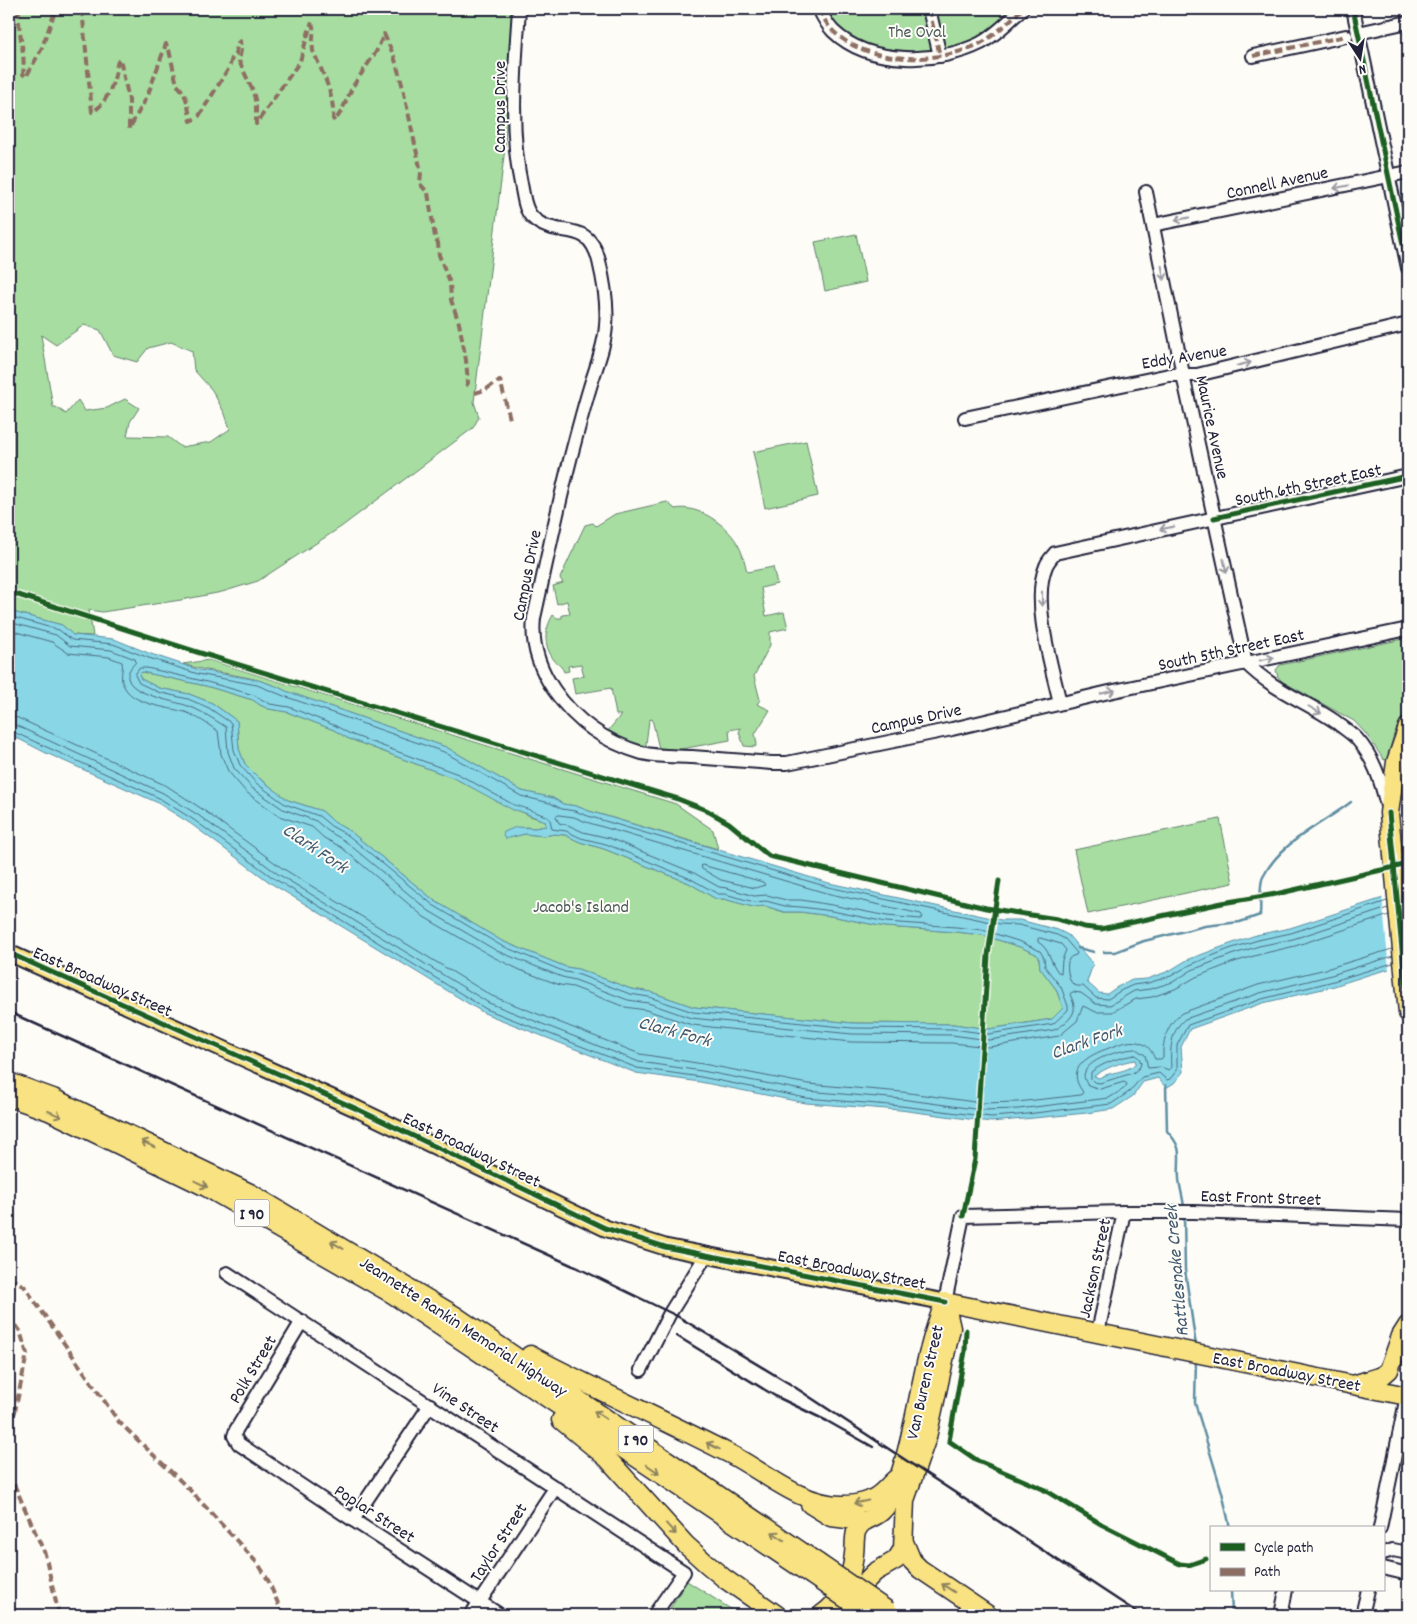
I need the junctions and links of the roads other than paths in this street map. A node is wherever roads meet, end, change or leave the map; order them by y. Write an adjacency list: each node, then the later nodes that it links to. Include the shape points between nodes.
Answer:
1 (519, 9): 22 (street, Campus Drive, via 514,141 525,203 530,215 539,223 569,229 592,243 599,260 606,304 605,334 570,459 534,618 533,641 539,662 564,704 594,732 644,753 772,763 809,759)
2 (819, 9): 8 (street, via 832,30 859,48 898,58)
3 (929, 9): 8 (street)
4 (1022, 9): 8 (street, via 982,42)
5 (1353, 9): 7 (street)
6 (1408, 22): 7 (street)
7 (1352, 34): 9 (street); 11 (street)
8 (940, 56)
9 (1253, 56)
10 (1408, 172): 11 (street, Connell Avenue)
11 (1389, 177): 13 (street, Connell Avenue, one-way to 13); 14 (street)
12 (1146, 192): 13 (street, Maurice Avenue)
13 (1153, 225): 16 (street, Maurice Avenue, one-way to 16)
14 (1408, 268)
15 (1408, 324): 16 (street, Eddy Avenue, one-way to 15)
16 (1184, 376): 17 (street, Eddy Avenue, via 1169,374); 19 (street, Maurice Avenue)
17 (965, 418)
18 (1408, 476): 19 (street, South 6th Street East)
19 (1214, 518): 21 (street, Maurice Avenue, one-way to 21); 22 (street, South 6th Street East, one-way to 22, via 1055,553 1046,564 1041,602)
20 (1408, 629): 21 (street, South 5th Street East, one-way to 20)
21 (1246, 663): 22 (street, South 5th Street East, one-way to 21); 24 (street, one-way to 24, via 1261,678 1329,717 1357,739 1373,762)
22 (1060, 703)
23 (1408, 727): 24 (highway, via 1396,762)
24 (1389, 813): 26 (highway)
25 (9, 953): 31 (main road, East Broadway Street, via 357,1109 605,1228 652,1244)
26 (1408, 1014)
27 (9, 1082): 34 (highway, Jeannette Rankin Memorial Highway / I 90, one-way to 27, via 250,1193 53,1098)
28 (9, 1097): 38 (highway, Jeannette Rankin Memorial Highway / I 90, one-way to 38, via 49,1111 206,1187 394,1295)
29 (1124, 1212): 30 (street, East Front Street); 33 (street, East Front Street, via 962,1216); 37 (street, Jackson Street)
30 (1408, 1220)
31 (707, 1254): 33 (main road, East Broadway Street); 39 (street, via 670,1313)
32 (227, 1273): 35 (street, Vine Street)
33 (945, 1302): 37 (highway, East Broadway Street); 44 (highway, Van Buren Street, via 935,1325 908,1452); 50 (highway, Van Buren Street, via 952,1328 927,1437 905,1500)
34 (454, 1315): 46 (highway, one-way to 34, via 731,1455 592,1388); 56 (highway, Jeannette Rankin Memorial Highway / I 90, one-way to 34)
35 (302, 1321): 42 (street, Vine Street); 43 (street, Polk Street)
36 (1408, 1325): 40 (highway, via 1401,1336 1392,1366 1382,1376)
37 (1098, 1332): 40 (highway, East Broadway Street)
38 (481, 1355): 56 (highway, Jeannette Rankin Memorial Highway / I 90, one-way to 56); 65 (highway, one-way to 65, via 607,1458 707,1564)
39 (641, 1370)
40 (1356, 1384): 41 (highway, East Broadway Street)
41 (1408, 1395): 49 (street)
42 (430, 1405): 45 (street, Vine Street); 48 (street)
43 (234, 1436): 48 (street, Poplar Street, via 240,1444)
44 (900, 1475): 46 (highway, one-way to 46, via 881,1494 855,1504 814,1500); 47 (highway, Van Buren Street, via 888,1504)
45 (555, 1488): 60 (street, Taylor Street); 64 (street, Vine Street, via 684,1572)
46 (788, 1488): 47 (highway, via 831,1516)
47 (870, 1518): 50 (highway, via 893,1520); 51 (highway, Van Buren Street, via 856,1532)
48 (353, 1520): 60 (street, Poplar Street)
49 (1380, 1526)
50 (904, 1539): 54 (highway, Van Buren Street, via 900,1555); 69 (highway, one-way to 50, via 920,1569 912,1561)
51 (855, 1545): 54 (highway, via 865,1561); 66 (highway, Van Buren Street, via 851,1575 836,1601)
52 (1384, 1553): 53 (street, via 1393,1550)
53 (1408, 1553)
54 (886, 1565): 67 (highway, Van Buren Street, via 861,1586)
55 (1384, 1568): 57 (street)
56 (814, 1569): 61 (highway, Jeannette Rankin Memorial Highway / I 90, bridge); 68 (highway, Jeannette Rankin Memorial Highway / I 90, bridge)
57 (1408, 1574)
58 (1286, 1592): 70 (street)
59 (1368, 1592): 71 (street)
60 (480, 1602): 62 (street, Taylor Street); 63 (street, Poplar Street)
61 (891, 1613)
62 (471, 1615)
63 (500, 1615)
64 (654, 1615)
65 (777, 1615)
66 (821, 1615)
67 (846, 1615)
68 (870, 1615)
69 (988, 1615)
70 (1281, 1615)
71 (1362, 1615)

